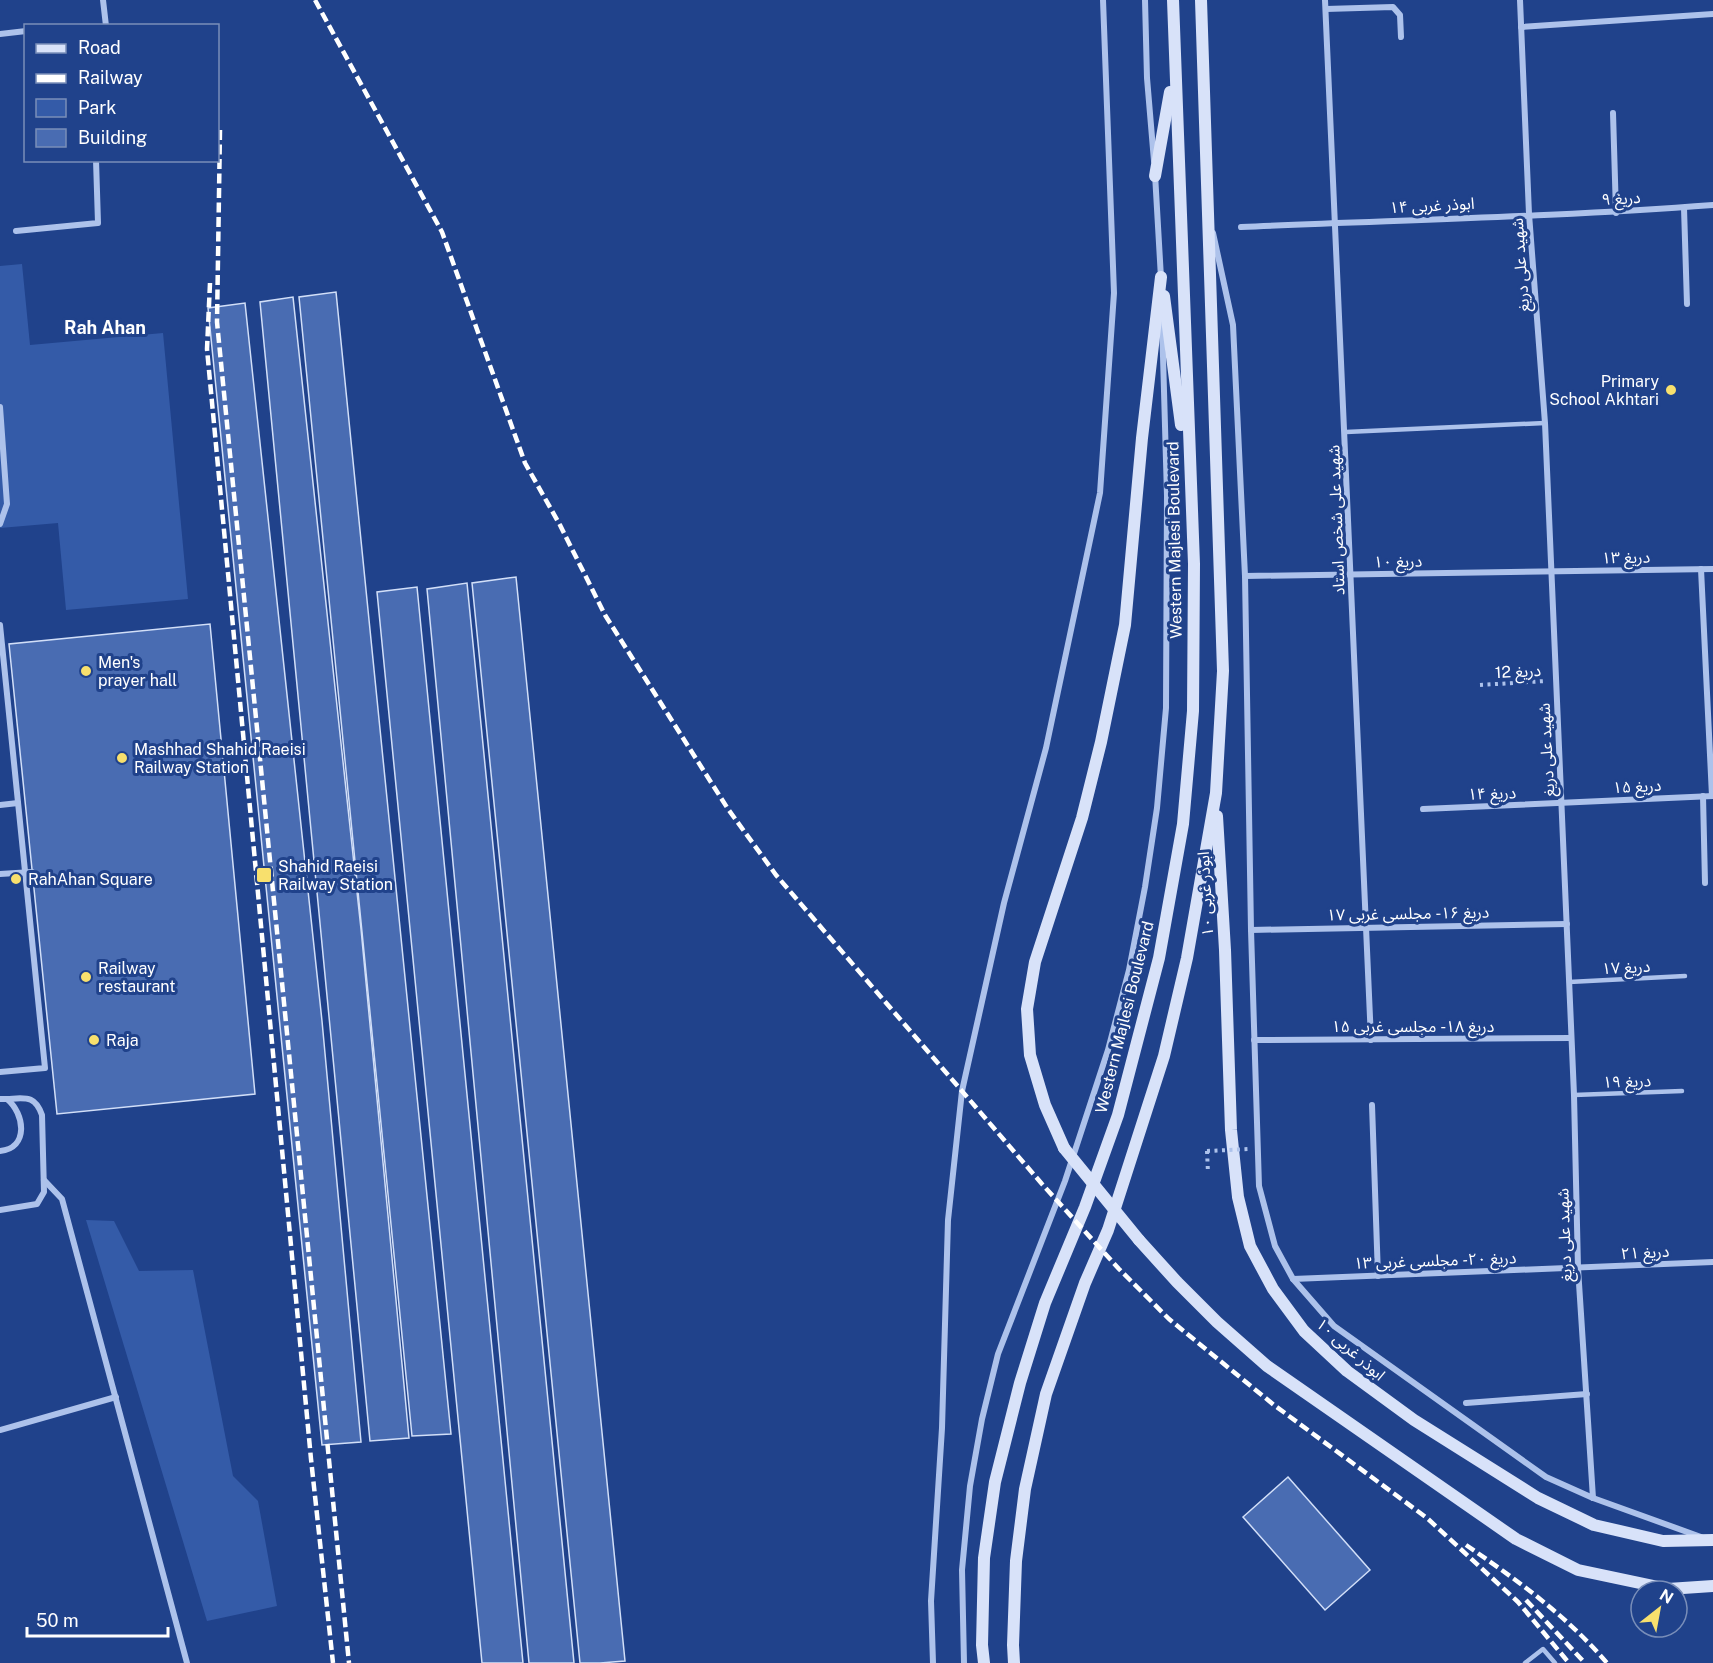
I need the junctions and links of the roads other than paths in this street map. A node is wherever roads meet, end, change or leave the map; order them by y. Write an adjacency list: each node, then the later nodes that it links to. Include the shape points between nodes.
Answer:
1 (103, 0): 10 (street)
2 (1103, 0): 78 (street, via 1114,293 1100,493 1046,748 1004,903 962,1090 948,1220 942,1428 931,1601)
3 (1145, 0): 18 (street)
4 (1173, 0): 15 (main road, Western Majlesi Boulevard)
5 (1201, 0): 21 (main road)
6 (1325, 0): 8 (street, شهید علی شخص استاد)
7 (1520, 0): 11 (street, شهید علی دریغ)
8 (1326, 9): 14 (street, via 1393,7 1400,15); 24 (street, شهید علی شخص استاد)
9 (1713, 14): 11 (street)
10 (106, 24)
11 (1521, 27): 23 (street, شهید علی دریغ)
12 (24, 31): 13 (street)
13 (0, 34)
14 (1401, 38)
15 (1174, 68): 18 (main road); 32 (main road, Western Majlesi Boulevard)
16 (1613, 113): 22 (street)
17 (96, 162): 26 (street, via 98,224)
18 (1155, 177): 27 (street)
19 (1713, 205): 20 (street, دریغ ۹)
20 (1684, 208): 22 (street, دریغ ۹); 28 (street)
21 (1208, 209): 38 (street, via 1233,325); 40 (main road, via 1223,671)
22 (1616, 213): 23 (street, دریغ ۹)
23 (1529, 214): 24 (street, ابوذر غربی ۱۴); 30 (street, شهید علی دریغ)
24 (1337, 223): 25 (street, ابوذر غربی ۱۴); 31 (street, شهید علی شخص استاد)
25 (1240, 227)
26 (16, 231)
27 (1161, 277): 32 (main road); 76 (main road, bridge, via 1125,626 1082,818 1035,962 1028,1009 1030,1055 1045,1105 1064,1148 1139,1240 1176,1282 1268,1366 1516,1539 1578,1570 1668,1589); 79 (street, via 1167,496 1166,708 1157,808 1129,970 1108,1050 1065,1181 998,1354 982,1419 970,1486 962,1570)
28 (1687, 304)
29 (0, 407): 33 (street, via 7,504)
30 (1545, 423): 31 (lane); 36 (street, شهید علی دریغ)
31 (1346, 432): 37 (street, شهید علی شخص استاد)
32 (1191, 497): 80 (main road, Western Majlesi Boulevard, via 1193,711 1183,824 1159,958 1118,1115 1045,1304 994,1482 984,1558)
33 (0, 524)
34 (1701, 569): 35 (street, دریغ ۱۳); 36 (street, دریغ ۱۳); 42 (street)
35 (1713, 569)
36 (1551, 572): 37 (street, دریغ ۱۰); 44 (street, شهید علی دریغ)
37 (1352, 575): 38 (street, دریغ ۱۰); 51 (street, شهید علی شخص استاد)
38 (1245, 576): 52 (street)
39 (0, 625): 43 (street)
40 (1216, 793): 75 (main road, ابوذر غربی ۱۰, via 1231,1130 1238,1197 1250,1246 1273,1289 1304,1331 1347,1371 1414,1420 1538,1498 1594,1525 1663,1541); 81 (main road, via 1187,958 1164,1056 1108,1230 1046,1394 1024,1489 1016,1561)
41 (1703, 796): 42 (street, دریغ ۱۵); 44 (street, دریغ ۱۵); 49 (street)
42 (1712, 796)
43 (18, 803): 45 (street); 47 (street)
44 (1562, 804): 46 (street, دریغ ۱۴); 50 (street, شهید علی دریغ)
45 (0, 805)
46 (1423, 809)
47 (29, 872): 48 (street); 58 (street, via 45,1068)
48 (0, 874)
49 (1705, 883)
50 (1567, 924): 51 (street, دریغ ۱۶ - مجلسی غربی ۱۷); 54 (street, شهید علی دریغ)
51 (1366, 928): 52 (street, دریغ ۱۶ - مجلسی غربی ۱۷); 57 (street, شهید علی شخص استاد)
52 (1251, 930): 56 (street)
53 (1684, 976): 54 (lane, دریغ ۱۷)
54 (1569, 982): 55 (street, شهید علی دریغ)
55 (1571, 1038): 57 (street, دریغ ۱۸ - مجلسی غربی ۱۵); 60 (street, شهید علی دریغ)
56 (1254, 1040): 57 (street, دریغ ۱۸ - مجلسی غربی ۱۵); 69 (street, via 1259,1186 1275,1246)
57 (1371, 1040)
58 (0, 1072)
59 (1682, 1091): 60 (lane, دریغ ۱۹)
60 (1574, 1095): 67 (street, شهید علی دریغ)
61 (4, 1099): 63 (street, via 18,1110 22,1126 15,1144); 64 (street, via 28,1098 39,1106)
62 (1372, 1105): 68 (street)
63 (0, 1151)
64 (44, 1179): 65 (street, via 44,1192 37,1204); 71 (street, via 62,1199)
65 (0, 1210)
66 (1713, 1262): 67 (street, دریغ ۲۱)
67 (1578, 1268): 68 (street, دریغ ۲۰ - مجلسی غربی ۱۳); 70 (street, شهید علی دریغ)
68 (1378, 1276): 69 (street, دریغ ۲۰ - مجلسی غربی ۱۳)
69 (1293, 1279): 74 (street, via 1334,1326 1389,1367 1546,1477)
70 (1587, 1394): 72 (street); 74 (street, شهید علی دریغ)
71 (116, 1397): 73 (street); 77 (street)
72 (1466, 1403)
73 (0, 1430)
74 (1593, 1498): 75 (street)
75 (1711, 1540)
76 (1713, 1586)
77 (187, 1663)
78 (933, 1663)
79 (964, 1663)
80 (984, 1663)
81 (1014, 1663)
82 (1525, 1663): 83 (lane, via 1543,1649)
83 (1555, 1663)

